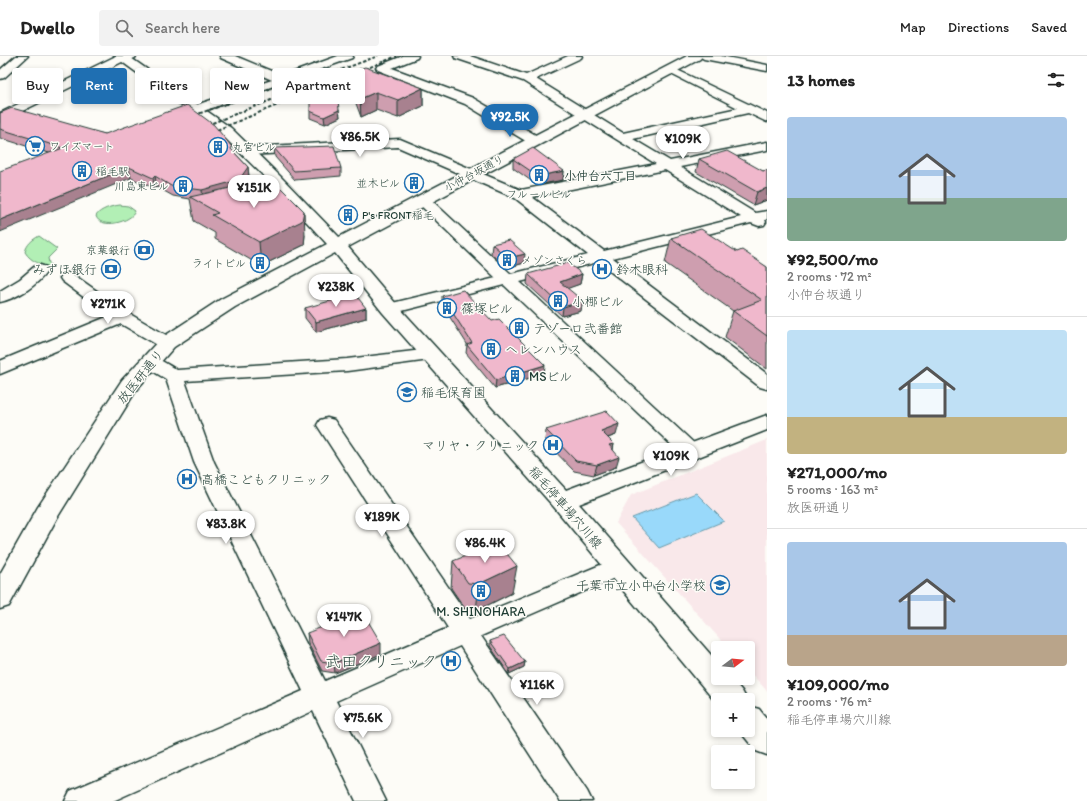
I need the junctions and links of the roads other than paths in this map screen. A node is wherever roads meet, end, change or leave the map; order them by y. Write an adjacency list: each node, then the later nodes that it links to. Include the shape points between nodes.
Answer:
1 (23, 56): 13 (street)
2 (225, 56): 14 (street)
3 (346, 56): 10 (street)
4 (413, 56): 23 (street, via 382,68 469,101)
5 (459, 56): 15 (street)
6 (696, 56): 12 (street, 小仲台坂通り)
7 (704, 56): 11 (street)
8 (124, 57): 17 (street, 稲毛停車場穴川線); 20 (street)
9 (571, 57): 15 (street)
10 (314, 68)
11 (767, 68)
12 (671, 70): 18 (street); 19 (street, 小仲台坂通り)
13 (1, 75)
14 (272, 75)
15 (527, 79): 19 (street)
16 (272, 84): 17 (street)
17 (197, 109): 26 (street, 稲毛停車場穴川線)
18 (750, 109): 21 (street); 22 (street)
19 (585, 114): 22 (street); 23 (street, 小仲台坂通り)
20 (0, 118)
21 (767, 118)
22 (622, 137): 28 (street)
23 (534, 140): 29 (street, 小仲台坂通り)
24 (767, 146): 25 (street)
25 (749, 149): 27 (street); 28 (street)
26 (248, 151): 29 (street, via 400,143); 30 (street, 稲毛停車場穴川線)
27 (767, 159)
28 (668, 166): 32 (street); 34 (street)
29 (470, 175): 32 (street); 33 (street, 小仲台坂通り)
30 (281, 186): 31 (street); 37 (street, 稲毛停車場穴川線)
31 (264, 190)
32 (520, 195): 39 (street)
33 (423, 200): 37 (street, 小仲台坂通り); 42 (street)
34 (760, 217): 35 (street); 36 (street)
35 (767, 228)
36 (689, 235): 38 (street); 39 (street)
37 (337, 245): 44 (street, 稲毛停車場穴川線); 46 (street, 放医研通り, via 228,303)
38 (708, 248)
39 (602, 256): 42 (street); 51 (street)
40 (40, 270): 43 (street, via 16,290)
41 (68, 278): 45 (street)
42 (508, 280): 44 (street); 54 (street)
43 (0, 297)
44 (390, 309): 47 (street, 稲毛停車場穴川線)
45 (122, 317): 46 (street); 49 (street)
46 (167, 343): 48 (street, 放医研通り)
47 (431, 355): 50 (street, via 347,365); 55 (street, 稲毛停車場穴川線)
48 (150, 362): 50 (street); 57 (street, 放医研通り, via 129,385 46,513)
49 (0, 368)
50 (174, 376): 60 (street, via 204,462)
51 (767, 383)
52 (767, 422): 54 (street)
53 (327, 425): 58 (street)
54 (690, 451): 55 (street)
55 (562, 501): 56 (street, 稲毛停車場穴川線)
56 (618, 567): 58 (street); 59 (street, 稲毛停車場穴川線)
57 (0, 598)
58 (465, 632): 60 (street); 65 (street)
59 (726, 693)
60 (319, 695): 63 (street); 64 (street)
61 (755, 727): 62 (street)
62 (767, 741)
63 (80, 801)
64 (371, 801)
65 (577, 801)

